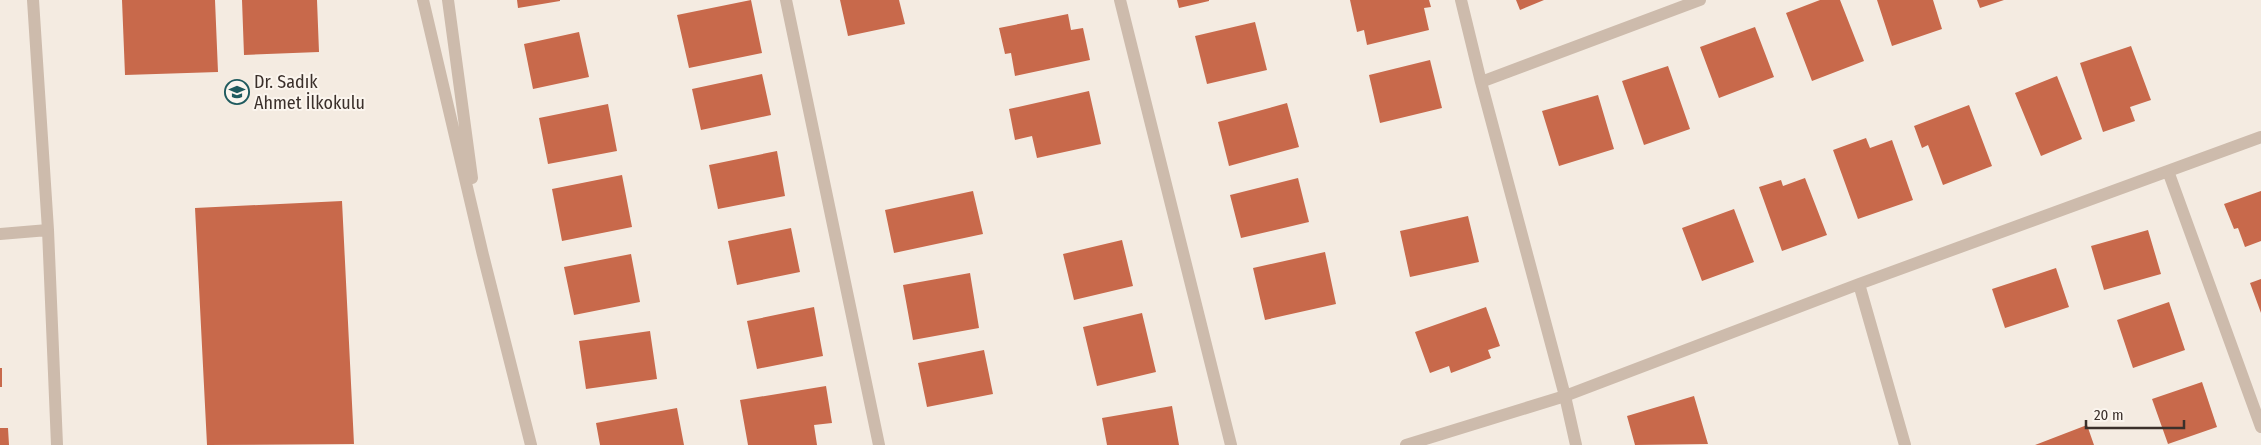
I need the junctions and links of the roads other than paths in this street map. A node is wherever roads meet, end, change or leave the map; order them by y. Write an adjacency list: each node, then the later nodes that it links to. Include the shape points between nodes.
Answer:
1 (33, 0): 11 (street)
2 (423, 0): 13 (street)
3 (448, 0): 13 (street)
4 (786, 0): 19 (street)
5 (1120, 0): 20 (street)
6 (1462, 0): 8 (street)
7 (1700, 0): 8 (street)
8 (1481, 82): 15 (street)
9 (2261, 137): 10 (street)
10 (2168, 171): 14 (street); 16 (street)
11 (48, 230): 12 (street); 17 (street)
12 (0, 234)
13 (483, 255): 18 (street)
14 (1859, 284): 15 (street); 23 (street)
15 (1565, 396): 21 (street); 22 (street)
16 (2261, 427)
17 (57, 445)
18 (531, 445)
19 (879, 445)
20 (1231, 445)
21 (1406, 445)
22 (1576, 445)
23 (1905, 445)

